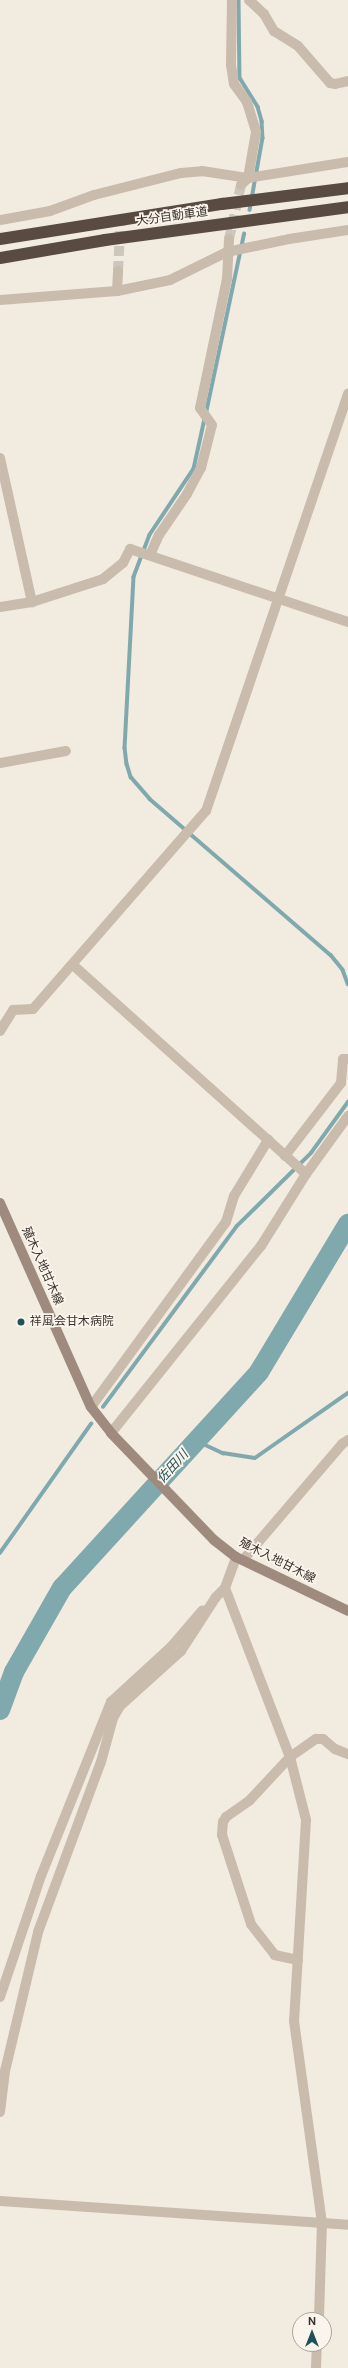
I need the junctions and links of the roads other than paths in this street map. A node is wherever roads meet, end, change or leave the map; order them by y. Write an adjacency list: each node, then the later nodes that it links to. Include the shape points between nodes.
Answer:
1 (232, 0): 5 (street, via 231,65 234,84 248,102 256,132)
2 (248, 0): 3 (street, via 264,14 274,30 298,46 330,82 335,84)
3 (348, 81)
4 (348, 162): 5 (street)
5 (250, 179): 8 (street, via 202,172 181,173 94,195 50,211)
6 (348, 188): 10 (highway, 大分自動車道, via 222,204)
7 (348, 207): 13 (highway, 大分自動車道, via 120,238)
8 (0, 220)
9 (348, 230): 12 (street)
10 (0, 239)
11 (229, 239): 12 (street)
12 (236, 250): 15 (street, via 170,280); 19 (street, via 227,279 200,408 212,425 201,468 187,494)
13 (0, 258)
14 (118, 271): 15 (street)
15 (117, 291): 16 (street)
16 (0, 300)
17 (348, 394): 20 (street)
18 (0, 458): 21 (street)
19 (144, 553): 20 (street); 21 (street, via 130,549 123,563 103,579)
20 (280, 599): 23 (street); 26 (street, via 206,811)
21 (32, 602): 22 (street)
22 (0, 607)
23 (348, 622)
24 (66, 752): 25 (street)
25 (0, 763)
26 (73, 965): 27 (street, via 33,1009 13,1010); 30 (street)
27 (0, 1031)
28 (348, 1059): 31 (street, via 343,1059 341,1083)
29 (348, 1116): 31 (street)
30 (268, 1140): 31 (street); 33 (street, via 234,1196 226,1222)
31 (295, 1165): 34 (street, via 261,1246)
32 (0, 1203): 33 (main road, 殖木入地甘木線)
33 (91, 1407): 34 (main road, 殖木入地甘木線)
34 (111, 1433): 36 (main road, 殖木入地甘木線, via 203,1530)
35 (348, 1440): 36 (street)
36 (240, 1558): 37 (street); 39 (main road, 殖木入地甘木線)
37 (225, 1588): 38 (street); 41 (street)
38 (216, 1597): 43 (street, via 188,1624 172,1647 111,1702 41,1876); 44 (street, via 181,1651 125,1702 113,1718 101,1762 38,1932 6,2071)
39 (348, 1611)
40 (348, 1754): 41 (street, via 320,1739)
41 (290, 1757): 42 (street, via 306,1820); 42 (street, via 250,1800 226,1817 222,1828 251,1924 275,1956)
42 (298, 1960): 46 (street, via 296,2044)
43 (0, 1997)
44 (0, 2112)
45 (0, 2201): 46 (street)
46 (322, 2222): 47 (street); 48 (street)
47 (348, 2225)
48 (319, 2312)
49 (317, 2352): 50 (street)
50 (316, 2368)

